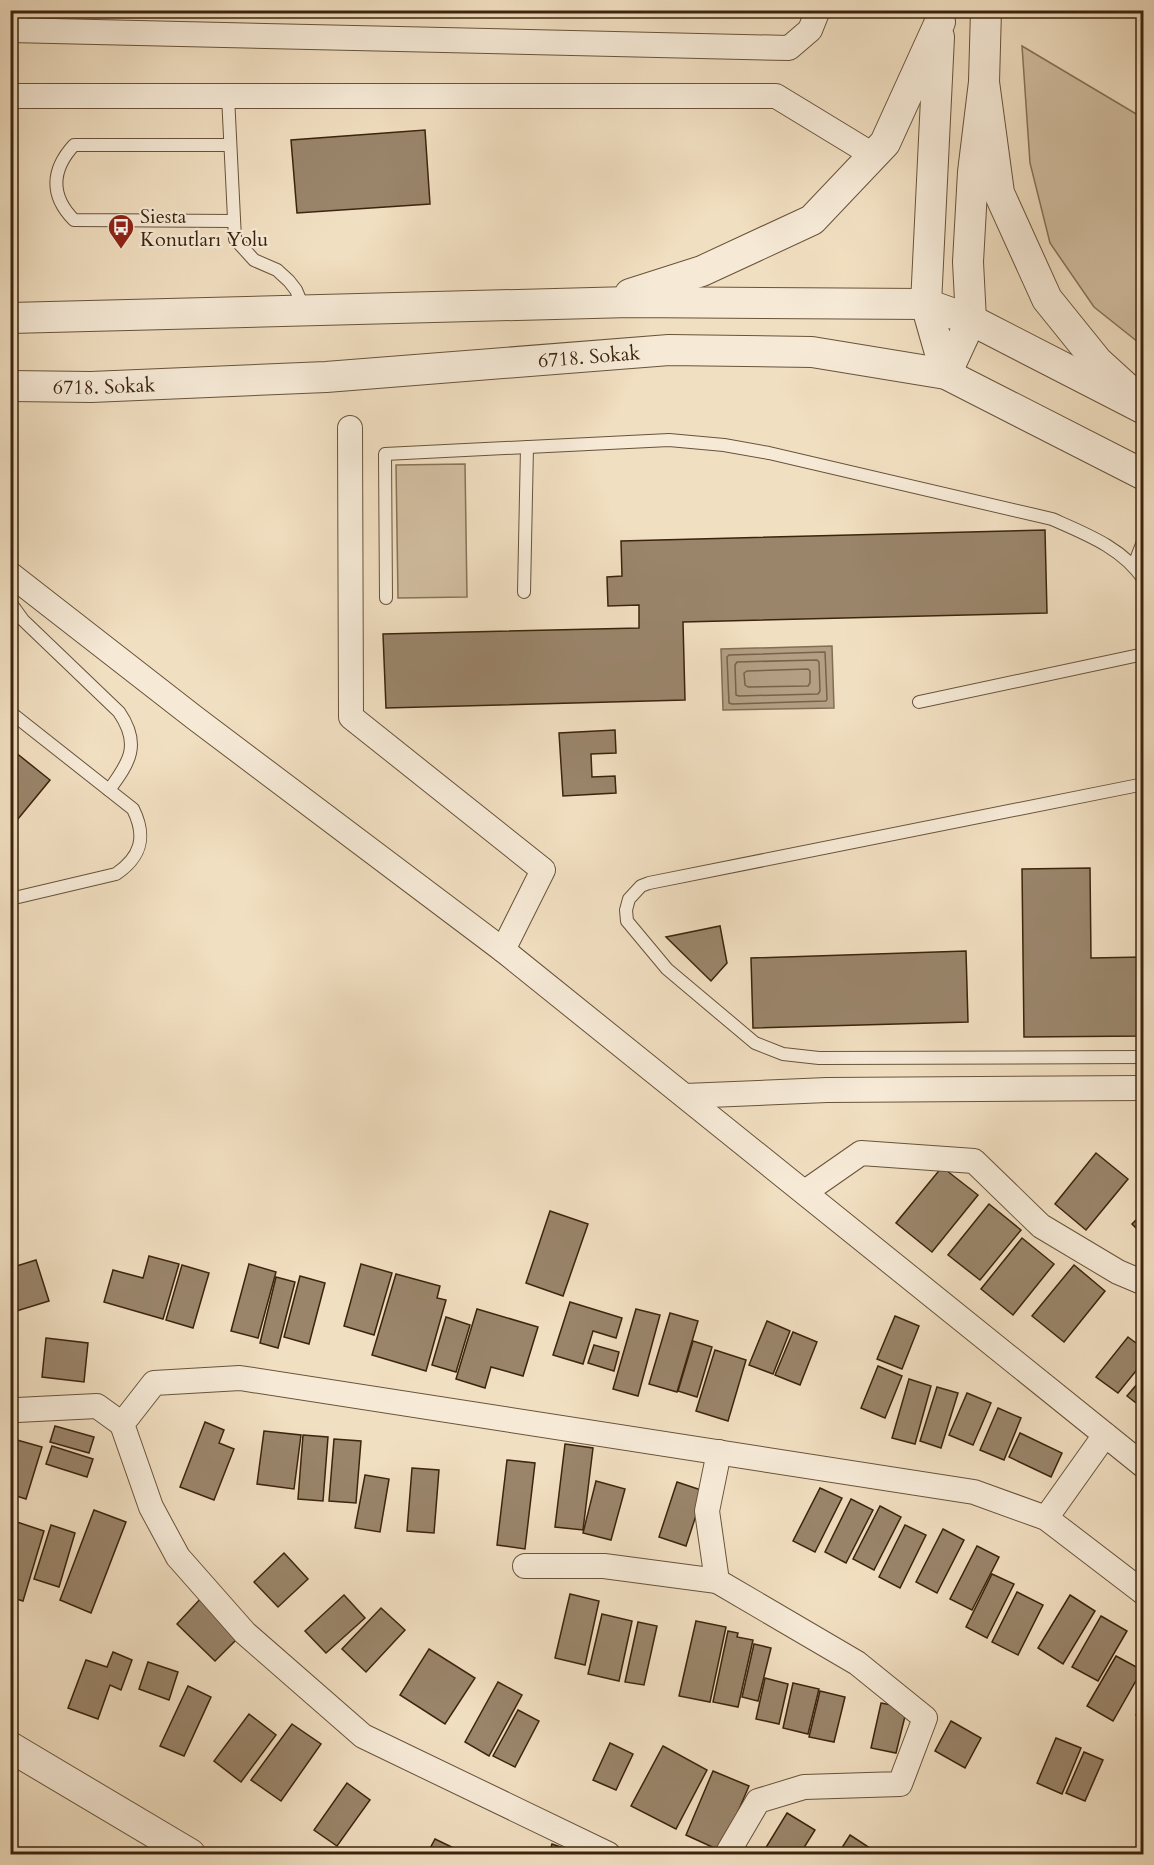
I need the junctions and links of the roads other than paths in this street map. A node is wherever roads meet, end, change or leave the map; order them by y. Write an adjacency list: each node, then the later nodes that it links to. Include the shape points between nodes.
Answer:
1 (818, 10): 4 (street, via 810,30 789,48)
2 (986, 10): 5 (street)
3 (940, 16): 9 (street, via 885,143); 12 (street)
4 (10, 30)
5 (984, 82): 15 (street, via 968,262); 18 (street, via 999,193 1047,299 1097,361)
6 (10, 96): 7 (street)
7 (228, 96): 8 (lane); 9 (street, via 776,96)
8 (230, 145): 10 (lane); 10 (lane, via 74,145 58,167 56,181 60,202 74,220)
9 (873, 155): 11 (street, via 812,220 702,271)
10 (234, 221): 13 (lane, via 235,239 254,260 277,270 289,281)
11 (601, 303): 12 (street); 13 (street)
12 (926, 304): 15 (street); 16 (street)
13 (304, 310): 14 (street)
14 (10, 318)
15 (971, 320): 16 (street); 19 (street)
16 (946, 374): 17 (street, 6718. Sokak, via 812,352 669,350 326,377 91,387); 22 (street, 6718. Sokak)
17 (10, 386)
18 (1143, 403)
19 (1143, 409)
20 (350, 428): 36 (street, via 351,717 543,870)
21 (527, 447): 24 (lane, via 669,440 769,453 1052,519 1095,538); 27 (lane); 28 (lane, via 385,454)
22 (1143, 475)
23 (1143, 539): 24 (lane)
24 (1134, 565): 26 (lane)
25 (10, 574): 36 (street)
26 (1143, 580)
27 (524, 592)
28 (386, 598)
29 (10, 602): 34 (lane, via 22,620 127,724 131,738 128,763)
30 (1143, 654): 31 (lane)
31 (919, 702)
32 (10, 712): 34 (lane)
33 (1143, 784): 37 (lane, via 650,883 634,892 626,910 627,921 667,969 755,1043 783,1054 819,1058)
34 (109, 790): 35 (lane, via 133,809 139,820 140,845 127,867 116,874)
35 (10, 898)
36 (503, 950): 39 (street)
37 (1143, 1057)
38 (1143, 1088): 39 (street, via 827,1090)
39 (685, 1096): 40 (street)
40 (805, 1192): 41 (street, via 861,1154 974,1161 1041,1226); 44 (street)
41 (1143, 1283)
42 (18, 1410): 43 (street, via 97,1406)
43 (122, 1424): 45 (street, via 154,1383 240,1378); 53 (street, via 151,1507 178,1557 245,1633 363,1736)
44 (1105, 1436): 46 (street); 47 (street)
45 (718, 1452): 47 (street, via 974,1492); 49 (street, via 707,1511)
46 (1143, 1466)
47 (1046, 1518): 50 (street)
48 (525, 1566): 49 (street, via 604,1566)
49 (717, 1581): 54 (street, via 857,1663 926,1718 900,1785 804,1787 758,1801)
50 (1143, 1593)
51 (10, 1747): 52 (street)
52 (190, 1854)
53 (608, 1854)
54 (727, 1854)

